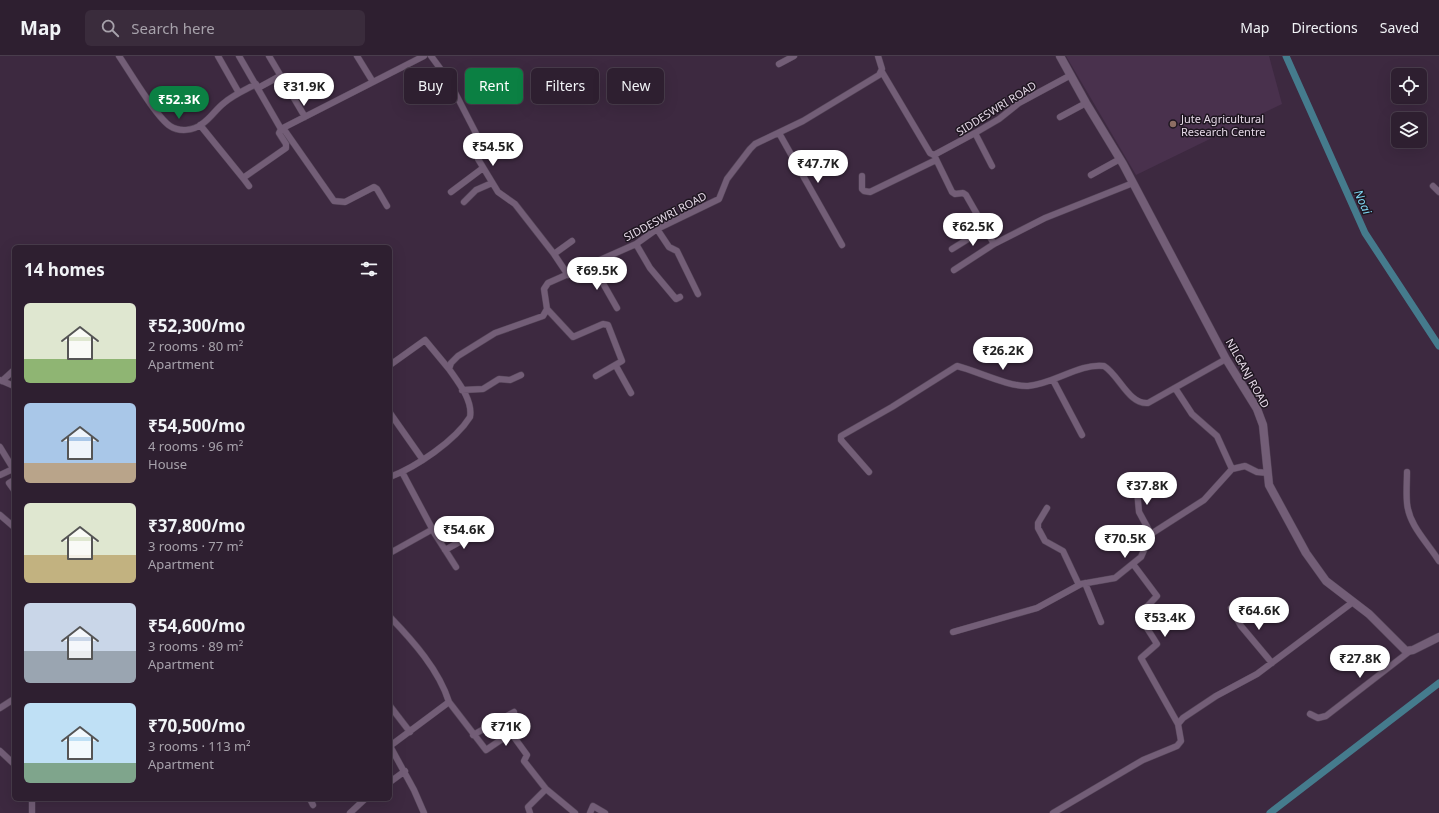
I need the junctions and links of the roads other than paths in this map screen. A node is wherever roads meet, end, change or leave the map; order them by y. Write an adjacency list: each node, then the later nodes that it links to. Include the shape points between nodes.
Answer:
1 (119, 56): 21 (street, via 166,122 185,130)
2 (218, 56): 17 (street)
3 (239, 56): 16 (street)
4 (269, 56): 14 (street)
5 (357, 56): 15 (street)
6 (424, 56): 15 (street)
7 (431, 56): 28 (street, via 448,79 483,147 478,158)
8 (794, 56): 11 (street)
9 (878, 56): 12 (street)
10 (1060, 56): 13 (street, NILGANJ ROAD)
11 (779, 64)
12 (882, 72): 23 (street, SIDDESWRI ROAD); 25 (street, via 930,153)
13 (1071, 75): 18 (street, NILGANJ ROAD); 24 (street, SIDDESWRI ROAD, via 1019,103)
14 (280, 76): 16 (street); 19 (street)
15 (373, 82): 19 (street)
16 (257, 86): 17 (street); 22 (street)
17 (239, 93): 21 (street, via 222,104 213,116)
18 (1086, 103): 20 (street); 26 (street, NILGANJ ROAD)
19 (305, 117): 22 (street)
20 (1060, 117)
21 (200, 125): 31 (street)
22 (282, 129): 31 (street, via 279,133 286,148); 39 (street, via 334,201 344,202 374,187)
23 (779, 133): 40 (street, SIDDESWRI ROAD, via 750,149 727,179 719,199); 45 (street)
24 (975, 134): 25 (street, SIDDESWRI ROAD); 27 (street)
25 (935, 157): 30 (street, SIDDESWRI ROAD, via 870,192 862,189); 41 (street, via 952,192 964,193)
26 (1120, 159): 29 (street); 33 (street, NILGANJ ROAD)
27 (992, 166)
28 (483, 168): 32 (street); 36 (street)
29 (1091, 174)
30 (862, 176)
31 (243, 178): 34 (street)
32 (492, 183): 38 (street, via 476,190); 47 (street, via 499,194 515,204)
33 (1133, 183): 44 (street, via 1045,218); 55 (street, NILGANJ ROAD)
34 (249, 186)
35 (1433, 186): 37 (street)
36 (451, 192)
37 (1439, 192)
38 (464, 202)
39 (386, 206)
40 (657, 229): 43 (street, SIDDESWRI ROAD); 51 (street, via 669,247 676,250)
41 (984, 229): 44 (street); 46 (street)
42 (572, 241): 47 (street)
43 (636, 244): 48 (street, SIDDESWRI ROAD); 52 (street, via 650,268 673,297)
44 (994, 244): 49 (street)
45 (842, 245)
46 (952, 250)
47 (554, 254): 50 (street)
48 (592, 264): 50 (street, SIDDESWRI ROAD); 53 (street)
49 (954, 270)
50 (568, 275): 54 (street, SIDDESWRI ROAD, via 545,285 543,293)
51 (698, 294)
52 (680, 297)
53 (617, 308)
54 (547, 309): 57 (street, via 573,337 607,324 623,360); 58 (street, via 540,318 505,328 484,339 454,359)
55 (1226, 359): 65 (street); 78 (street, NILGANJ ROAD, via 1260,416)
56 (392, 364): 58 (street, via 425,340)
57 (616, 366): 61 (street); 67 (street)
58 (449, 369): 66 (street)
59 (12, 372): 63 (street)
60 (521, 375): 66 (street, via 510,380 499,379 483,389)
61 (596, 376)
62 (1053, 380): 65 (street, via 1096,365 1106,367 1139,403 1148,403); 69 (street); 76 (street, via 1024,386 955,367 841,436 841,440)
63 (1, 381): 64 (street)
64 (12, 385)
65 (1175, 388): 73 (street, via 1192,414 1217,436)
66 (462, 390): 71 (street, via 470,408 470,417 437,450)
67 (631, 393)
68 (392, 416): 71 (street)
69 (1082, 435)
70 (0, 447): 72 (street)
71 (423, 460): 75 (street)
72 (12, 466)
73 (1232, 469): 78 (street, via 1245,466 1257,472); 87 (street, via 1204,500)
74 (12, 470): 79 (street)
75 (402, 472): 80 (street); 85 (street)
76 (869, 472)
77 (1407, 472): 90 (street, via 1407,504 1410,514 1420,535)
78 (1268, 473): 94 (street, NILGANJ ROAD, via 1271,490 1319,574 1334,589)
79 (0, 475)
80 (392, 476)
81 (1136, 479): 87 (street, via 1139,512)
82 (1047, 508): 93 (street, via 1038,523 1038,528 1045,541 1064,551)
83 (0, 515): 84 (street)
84 (12, 525)
85 (433, 529): 88 (street); 89 (street)
86 (474, 534): 88 (street)
87 (1151, 534): 91 (street, via 1141,557)
88 (445, 550): 92 (street)
89 (392, 552)
90 (1439, 561)
91 (1133, 564): 93 (street, via 1115,578); 108 (street, via 1157,596 1140,617 1157,644 1141,658)
92 (456, 567)
93 (1082, 584): 97 (street); 98 (street, via 1036,608)
94 (1353, 602): 100 (street, NILGANJ ROAD, via 1381,624 1402,648); 101 (street)
95 (1231, 608): 101 (street, via 1241,626)
96 (392, 619): 103 (street, via 409,637 440,680)
97 (1101, 622)
98 (953, 632)
99 (1439, 637): 100 (street)
100 (1410, 651): 107 (street, via 1326,716 1318,718)
101 (1272, 663): 108 (street, via 1196,709)
102 (12, 700): 104 (street)
103 (449, 702): 109 (street); 110 (street)
104 (0, 708)
105 (392, 709): 109 (street)
106 (514, 712): 110 (street)
107 (1310, 714)
108 (1178, 724): 127 (street, via 1181,741 1177,746 1143,760)
109 (410, 732): 111 (street)
110 (473, 735): 117 (street, via 486,750 513,734 527,754 524,761)
111 (392, 745)
112 (392, 749): 115 (street)
113 (0, 751): 114 (street)
114 (12, 762)
115 (405, 772): 116 (street); 122 (street)
116 (392, 781)
117 (546, 789): 123 (street, via 527,808); 124 (street)
118 (32, 801): 120 (street)
119 (363, 801): 121 (street)
120 (32, 813)
121 (350, 813)
122 (424, 813)
123 (530, 813)
124 (574, 813)
125 (590, 813): 126 (street, via 593,806)
126 (605, 813)
127 (1053, 813)

